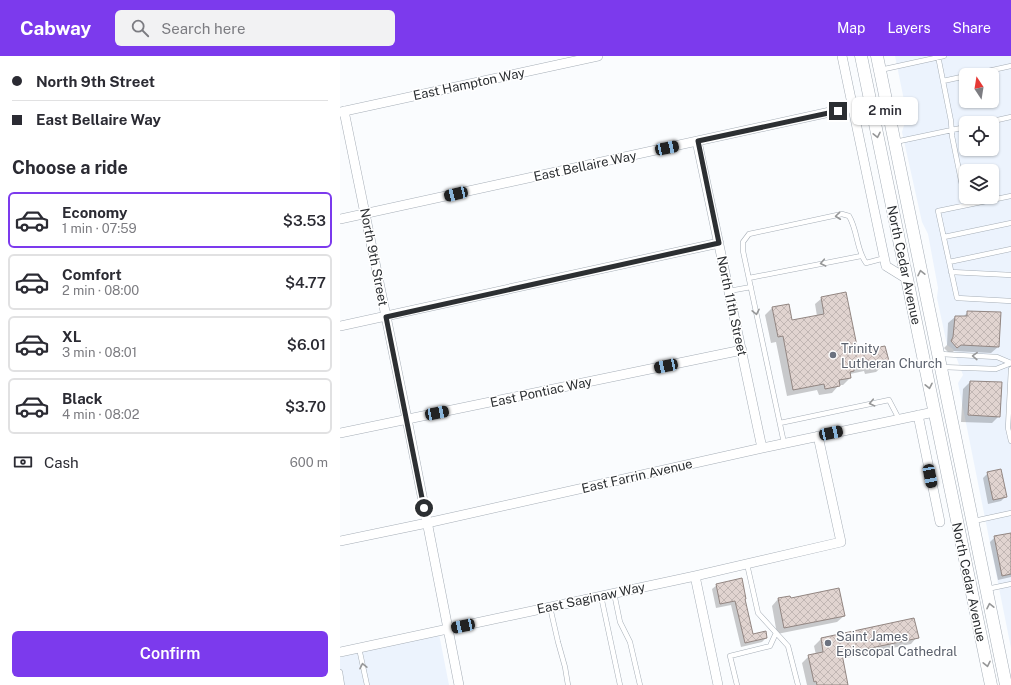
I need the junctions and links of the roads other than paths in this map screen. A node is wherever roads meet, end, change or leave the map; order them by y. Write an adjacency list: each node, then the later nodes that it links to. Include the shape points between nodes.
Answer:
1 (598, 56): 13 (street, East Hampton Way)
2 (842, 56): 12 (street)
3 (861, 56): 34 (main road, North Cedar Avenue, one-way to 34)
4 (877, 56): 9 (main road, North Cedar Avenue)
5 (944, 56): 6 (lane)
6 (938, 57): 9 (lane); 11 (lane)
7 (1011, 66): 8 (lane)
8 (999, 69)
9 (880, 70): 19 (main road, North Cedar Avenue)
10 (959, 78): 11 (lane)
11 (943, 81): 17 (lane)
12 (853, 107): 18 (street, East Bellaire Way); 29 (street)
13 (342, 112): 22 (street, North 9th Street)
14 (1011, 118): 15 (lane)
15 (999, 120)
16 (959, 128): 17 (lane)
17 (951, 130): 19 (lane); 21 (lane)
18 (698, 141): 22 (street, East Bellaire Way); 26 (street, North 11th Street)
19 (895, 142): 41 (main road, North Cedar Avenue, one-way to 19)
20 (1011, 196): 21 (lane)
21 (966, 205): 25 (lane, via 938,211)
22 (365, 214): 23 (street, East Bellaire Way); 38 (street, North 9th Street)
23 (340, 219)
24 (1011, 223): 25 (lane)
25 (944, 237): 30 (lane)
26 (719, 243): 36 (street, North 11th Street); 38 (street)
27 (1011, 249): 30 (lane)
28 (861, 256): 29 (lane, via 866,262); 33 (lane, one-way to 33); 33 (lane, one-way to 33, via 853,222 849,216 842,214 749,234 743,242)
29 (886, 262): 34 (street)
30 (949, 262): 31 (lane)
31 (951, 272): 32 (lane); 37 (lane, via 957,298)
32 (1011, 275)
33 (749, 278): 35 (lane)
34 (906, 279): 43 (main road, via 917,287 930,355); 45 (main road, North Cedar Avenue, one-way to 45)
35 (751, 287): 36 (lane); 49 (lane, one-way to 49)
36 (729, 291): 40 (street, North 11th Street)
37 (1011, 301)
38 (386, 317): 39 (street); 47 (street, North 9th Street)
39 (340, 326)
40 (742, 350): 47 (street, East Pontiac Way); 55 (street, North 11th Street)
41 (938, 354): 42 (lane, one-way to 41, via 997,357); 43 (main road, North Cedar Avenue)
42 (1011, 363): 43 (lane, via 996,369)
43 (941, 367): 56 (main road, North Cedar Avenue)
44 (1011, 369): 50 (lane)
45 (934, 412): 46 (street, East Farrin Avenue); 56 (main road, via 943,418 953,469 959,482); 57 (main road, North Cedar Avenue)
46 (918, 415): 48 (street, East Farrin Avenue); 60 (street)
47 (407, 419): 51 (street, East Pontiac Way); 61 (street, North 9th Street)
48 (899, 419): 49 (lane, one-way to 49, via 889,400); 52 (street, East Farrin Avenue)
49 (780, 423): 54 (lane)
50 (1010, 428): 53 (lane)
51 (340, 433)
52 (818, 436): 54 (street, East Farrin Avenue); 63 (street, East Saginaw Way, via 840,542)
53 (1011, 441)
54 (784, 443): 55 (street, East Farrin Avenue)
55 (762, 448): 61 (street, East Farrin Avenue)
56 (966, 488): 59 (main road, North Cedar Avenue)
57 (952, 501): 66 (main road, via 962,512 976,579 982,588); 84 (main road, North Cedar Avenue, one-way to 84)
58 (1011, 513): 59 (lane)
59 (973, 521): 66 (main road, North Cedar Avenue)
60 (940, 522)
61 (427, 523): 62 (street, East Farrin Avenue); 70 (street, North 9th Street)
62 (340, 541)
63 (747, 564): 64 (street, East Saginaw Way); 71 (lane, via 758,613)
64 (695, 576): 67 (street, East Saginaw Way); 81 (street)
65 (1011, 584): 66 (lane)
66 (987, 589): 85 (main road, North Cedar Avenue, one-way to 66, via 1004,662)
67 (614, 593): 68 (street, East Saginaw Way); 80 (lane, via 620,622 630,642)
68 (601, 596): 69 (street, East Saginaw Way); 79 (lane)
69 (550, 607): 70 (street, East Saginaw Way); 78 (lane)
70 (448, 629): 72 (street, East Saginaw Way); 77 (street, North 9th Street)
71 (776, 633): 82 (lane, via 770,646 730,656); 83 (lane, via 788,646)
72 (359, 648): 73 (street, East Saginaw Way); 76 (lane, one-way to 72)
73 (340, 652)
74 (340, 672): 75 (lane)
75 (342, 685)
76 (367, 685)
77 (460, 685)
78 (568, 685)
79 (620, 685)
80 (640, 685)
81 (718, 685)
82 (737, 685)
83 (798, 685)
84 (991, 685)
85 (1006, 685)

